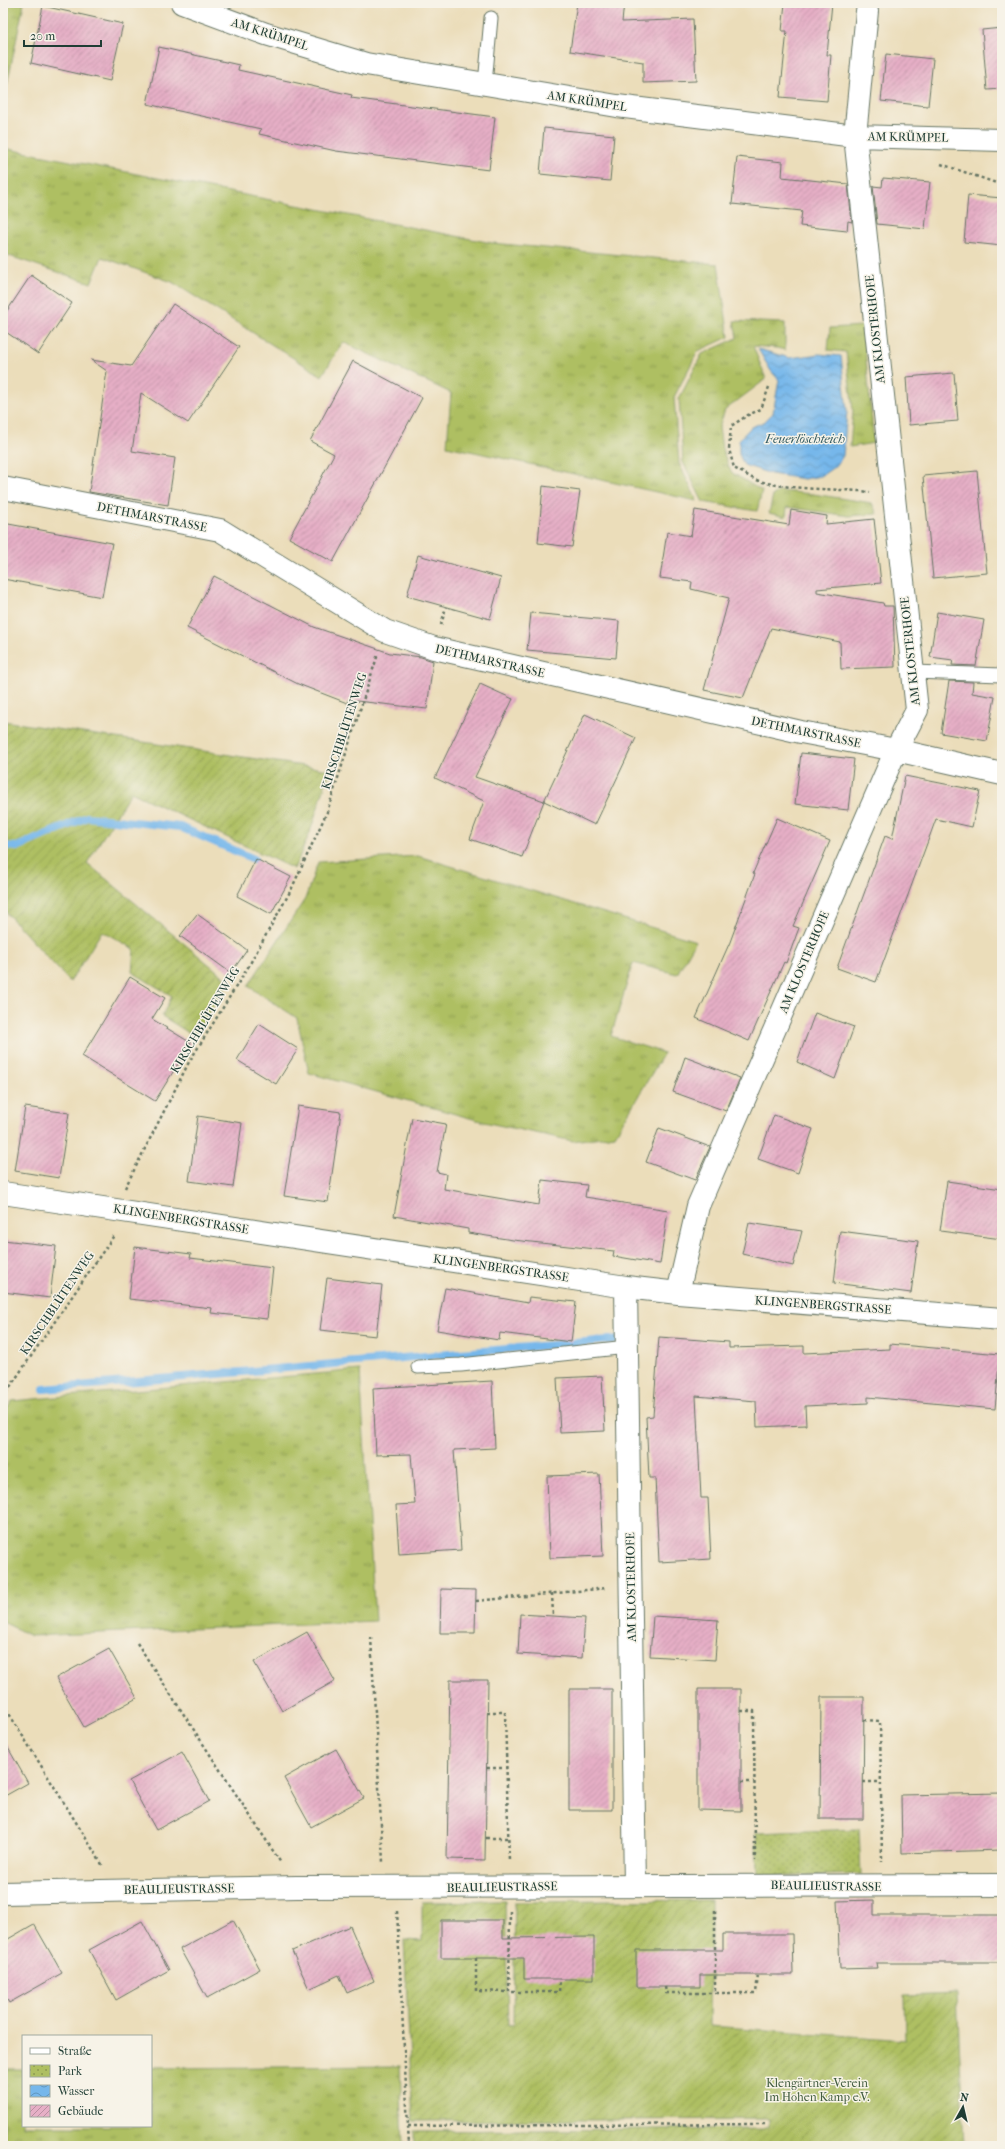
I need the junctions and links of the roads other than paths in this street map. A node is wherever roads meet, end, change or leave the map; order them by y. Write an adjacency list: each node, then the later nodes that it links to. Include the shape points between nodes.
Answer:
1 (182, 3): 4 (street, AM KRÜMPEL, via 266,34 366,64)
2 (867, 11): 5 (street, AM KLOSTERHOFE)
3 (491, 18): 4 (lane)
4 (485, 84): 5 (street, AM KRÜMPEL, via 617,106)
5 (855, 136): 6 (street, AM KRÜMPEL); 8 (street, AM KLOSTERHOFE)
6 (1002, 140)
7 (3, 488): 10 (street, DETHMARSTRASSE, via 220,530 385,630 434,648 801,732)
8 (913, 672): 9 (lane); 10 (street, AM KLOSTERHOFE, via 917,710)
9 (1002, 674)
10 (896, 750): 11 (street, DETHMARSTRASSE); 14 (street, AM KLOSTERHOFE, via 698,1206)
11 (1002, 774)
12 (3, 1193): 13 (street, KLINGENBERGSTRASSE)
13 (626, 1287): 14 (street, KLINGENBERGSTRASSE); 16 (street, AM KLOSTERHOFE)
14 (678, 1293): 15 (street, KLINGENBERGSTRASSE)
15 (1002, 1318)
16 (627, 1347): 17 (lane, via 461,1365); 18 (street, AM KLOSTERHOFE)
17 (418, 1367)
18 (635, 1886): 19 (street, BEAULIEUSTRASSE); 20 (street, BEAULIEUSTRASSE, via 297,1887)
19 (1002, 1886)
20 (3, 1893)

